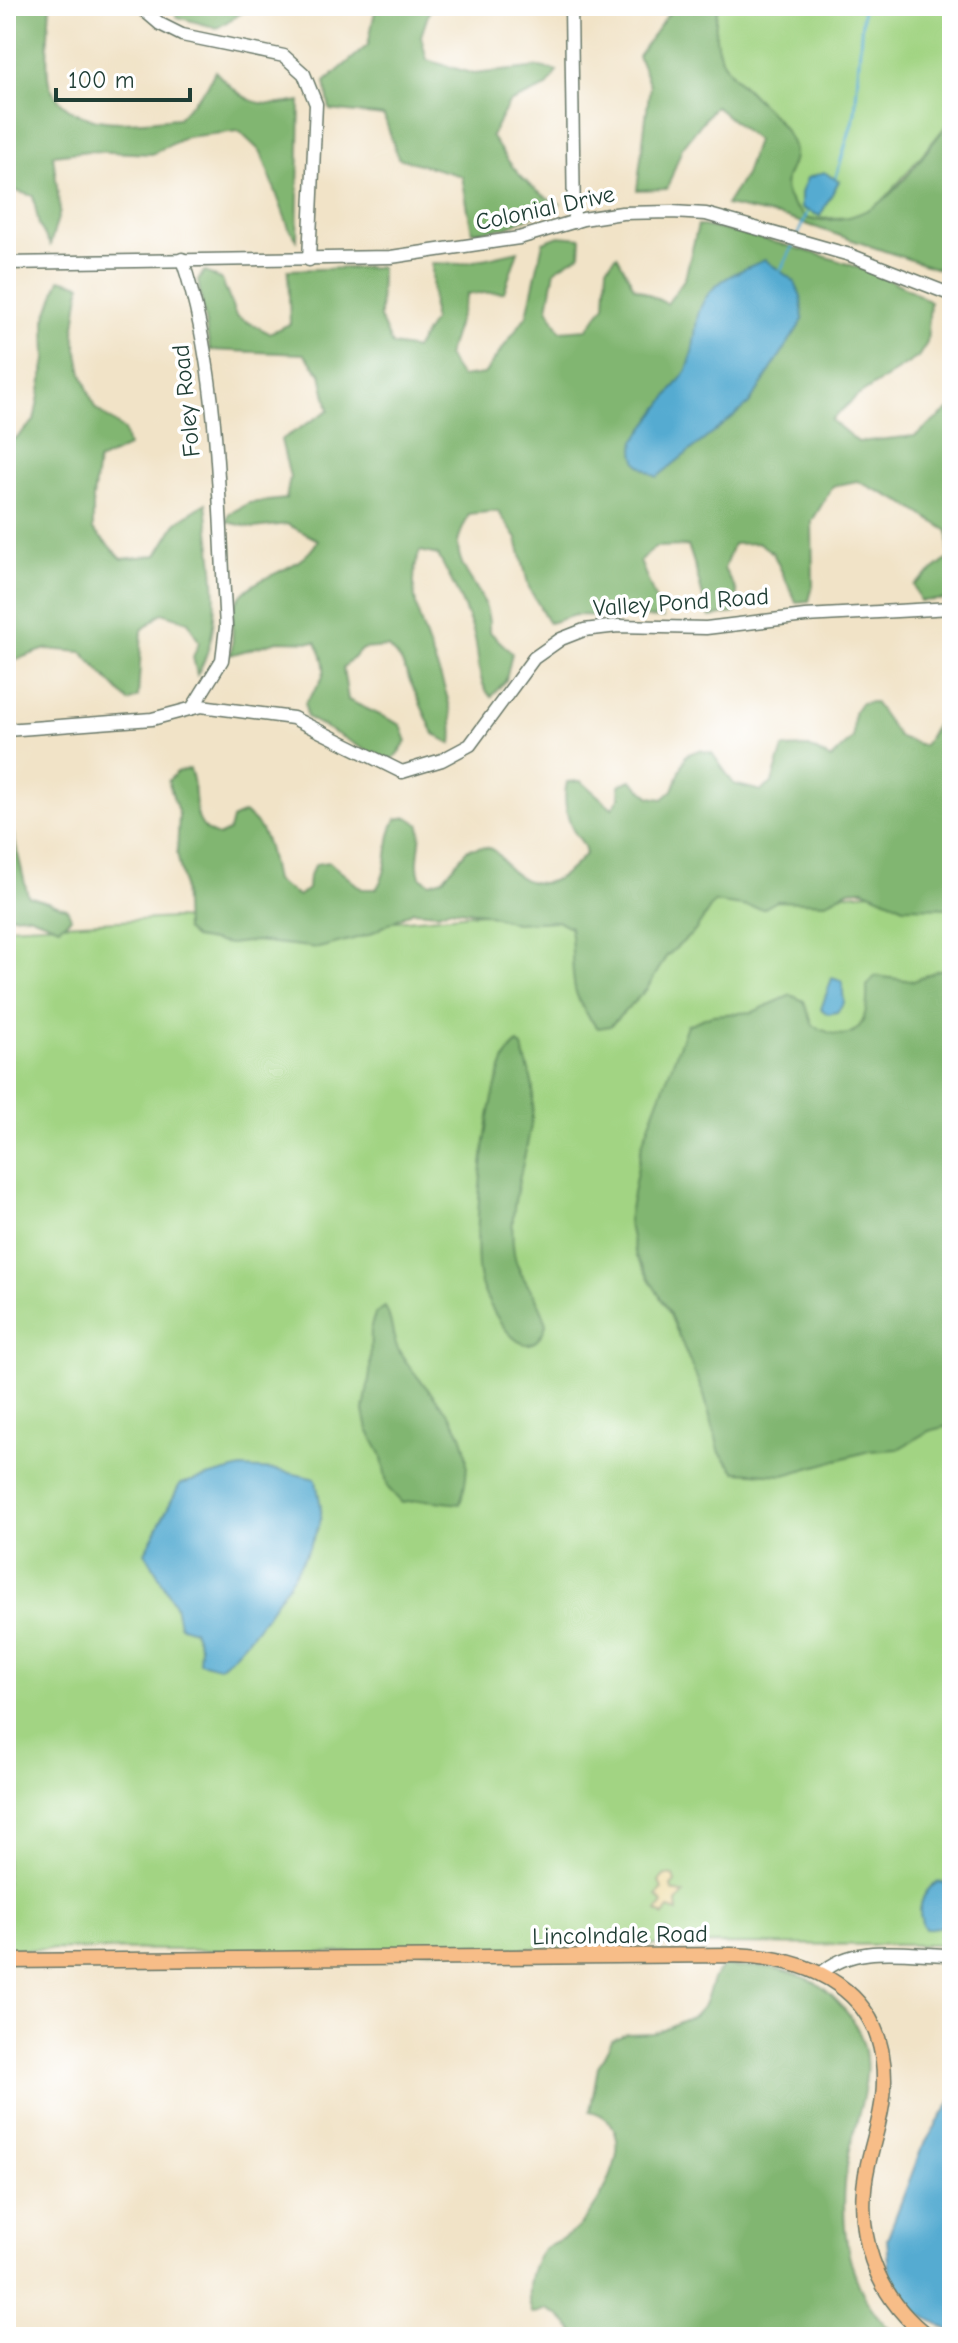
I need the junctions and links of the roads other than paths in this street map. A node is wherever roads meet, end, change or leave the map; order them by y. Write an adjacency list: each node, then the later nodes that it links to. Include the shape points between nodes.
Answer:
1 (139, 6): 5 (street, via 182,35 284,56 304,74 316,104)
2 (571, 6): 3 (street)
3 (574, 222): 5 (street, Colonial Drive, via 435,253); 7 (street, Colonial Drive, via 622,213 702,213 850,255)
4 (182, 259): 5 (street, Colonial Drive); 6 (street); 9 (street, Foley Road, via 207,362 226,627 222,660)
5 (309, 260)
6 (6, 263)
7 (952, 295)
8 (952, 608): 9 (street, Valley Pond Road, via 706,628 584,630 534,658 470,745 402,772 293,718)
9 (193, 707): 10 (street, Valley Pond Road, via 152,719)
10 (6, 730)
11 (952, 1955): 13 (street, via 857,1954 839,1959)
12 (6, 1961): 13 (main road, Lincolndale Road, via 751,1955 788,1960)
13 (822, 1973): 14 (main road, Lincolndale Road, via 856,2001 881,2053 885,2083 865,2181 864,2231 885,2290)
14 (929, 2337)

